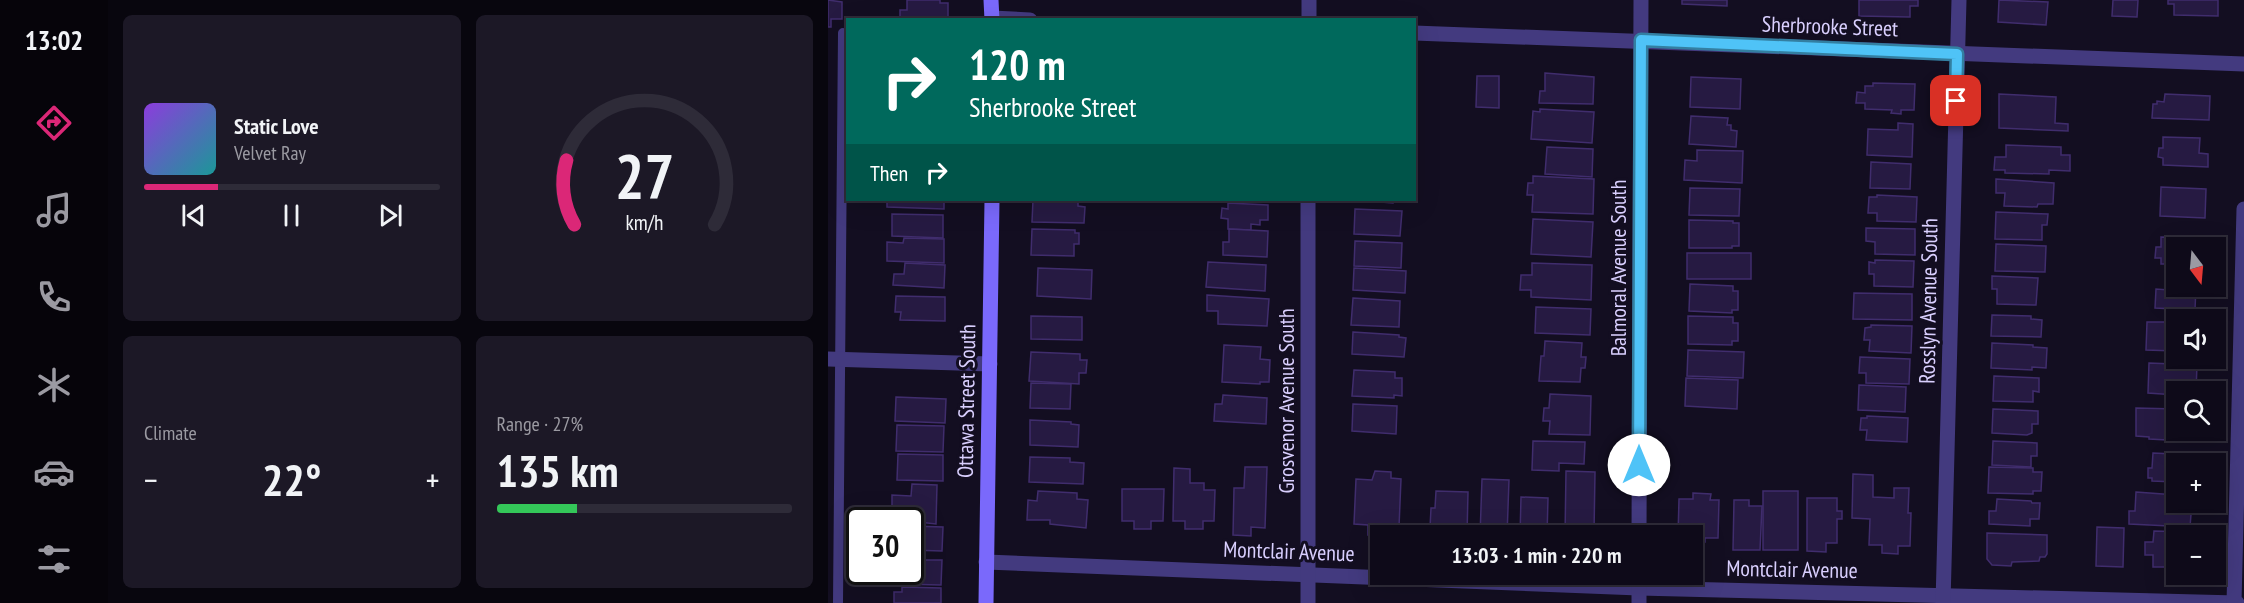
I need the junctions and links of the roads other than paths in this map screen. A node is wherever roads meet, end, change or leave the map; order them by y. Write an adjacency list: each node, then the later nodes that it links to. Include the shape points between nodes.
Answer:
1 (991, 0): 5 (street)
2 (1309, 0): 6 (street)
3 (1641, 0): 9 (street, Balmoral Avenue South)
4 (1959, 0): 10 (street, Rosslyn Avenue South)
5 (992, 18)
6 (1309, 18)
7 (843, 33): 15 (lane)
8 (1416, 33): 9 (street, Sherbrooke Street)
9 (1641, 40): 10 (street, Sherbrooke Street); 17 (street, Balmoral Avenue South)
10 (1957, 54): 11 (street, Sherbrooke Street); 21 (street, Rosslyn Avenue South)
11 (2244, 64)
12 (992, 201): 16 (street, Ottawa Street South)
13 (1308, 201): 19 (street, Grosvenor Avenue South)
14 (2244, 209): 25 (street)
15 (834, 359): 16 (street); 22 (lane)
16 (990, 364): 18 (street, Ottawa Street South)
17 (1639, 525)
18 (986, 562): 19 (street, Montclair Avenue); 23 (street, Ottawa Street South)
19 (1308, 573): 20 (street, Montclair Avenue); 24 (street, Grosvenor Avenue South)
20 (1639, 588): 21 (street, Montclair Avenue)
21 (1943, 599): 25 (street, Montclair Avenue)
22 (838, 603)
23 (986, 603)
24 (1308, 603)
25 (2235, 603)

